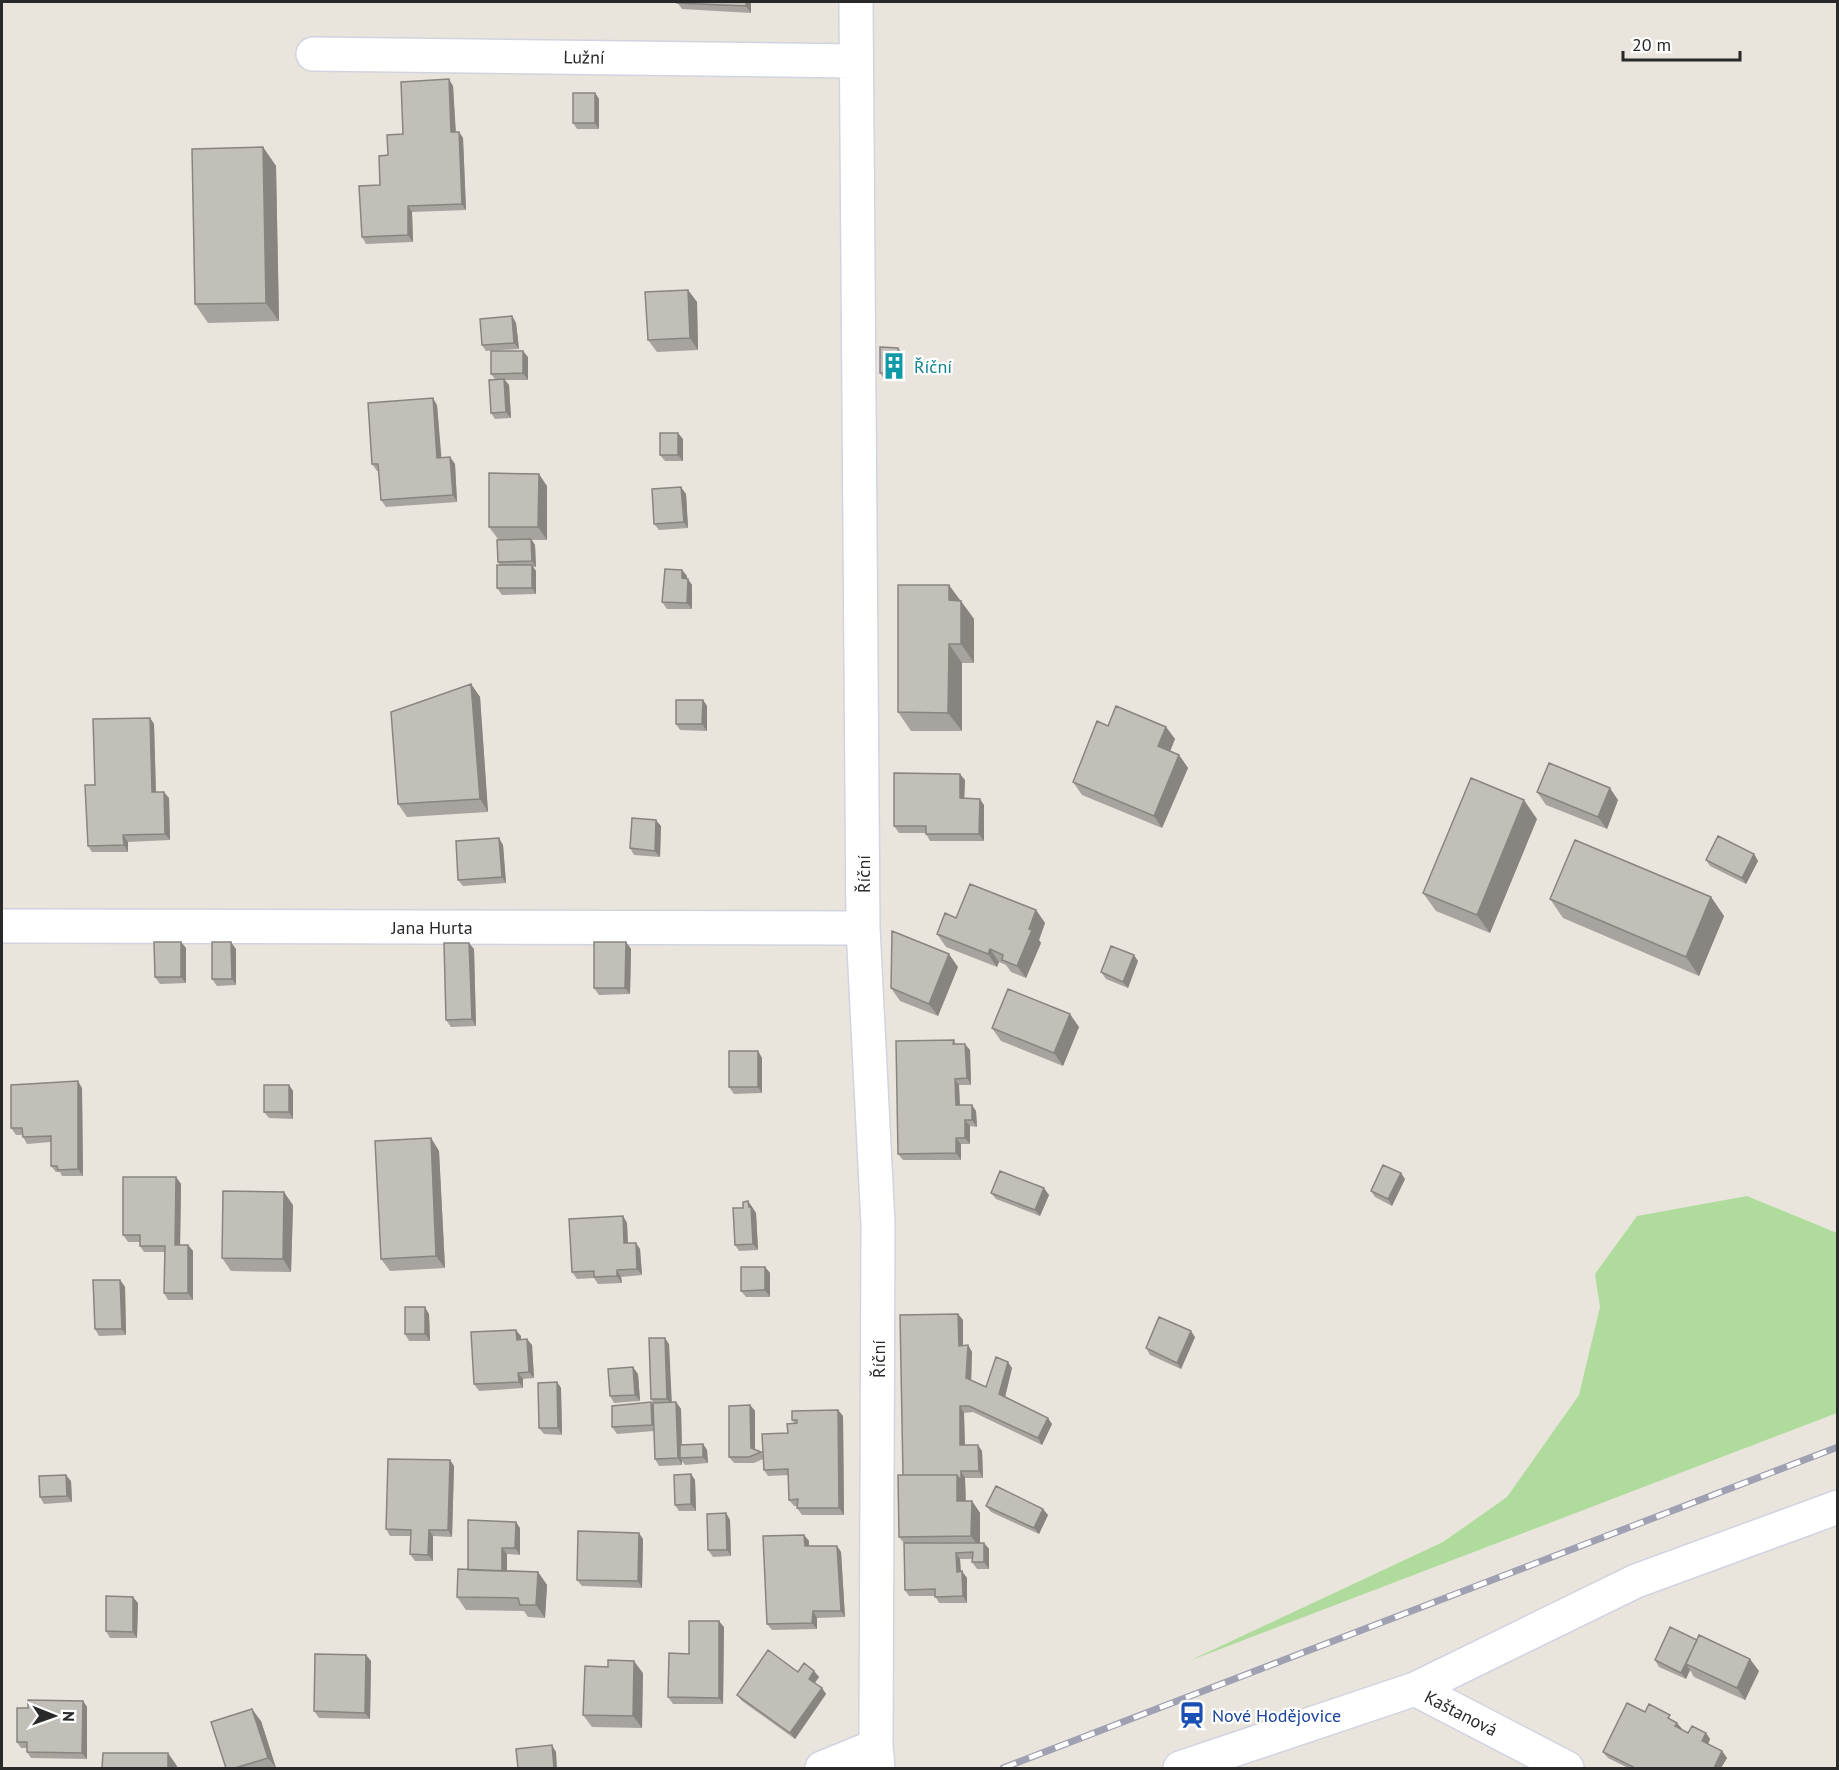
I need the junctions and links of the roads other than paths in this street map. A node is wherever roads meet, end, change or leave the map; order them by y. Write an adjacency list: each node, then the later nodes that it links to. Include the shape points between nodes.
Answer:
1 (856, 2): 3 (street, Říční)
2 (313, 54): 3 (street, Lužní)
3 (855, 61): 5 (street, Říční)
4 (2, 926): 5 (street, Jana Hurta)
5 (863, 928): 8 (street, Říční, via 878,1224)
6 (1838, 1507): 7 (street, via 1636,1581)
7 (1415, 1689): 10 (street, Kaštanová); 11 (street, Kaštanová)
8 (877, 1757): 9 (street)
9 (822, 1768)
10 (1180, 1768)
11 (1567, 1768)

